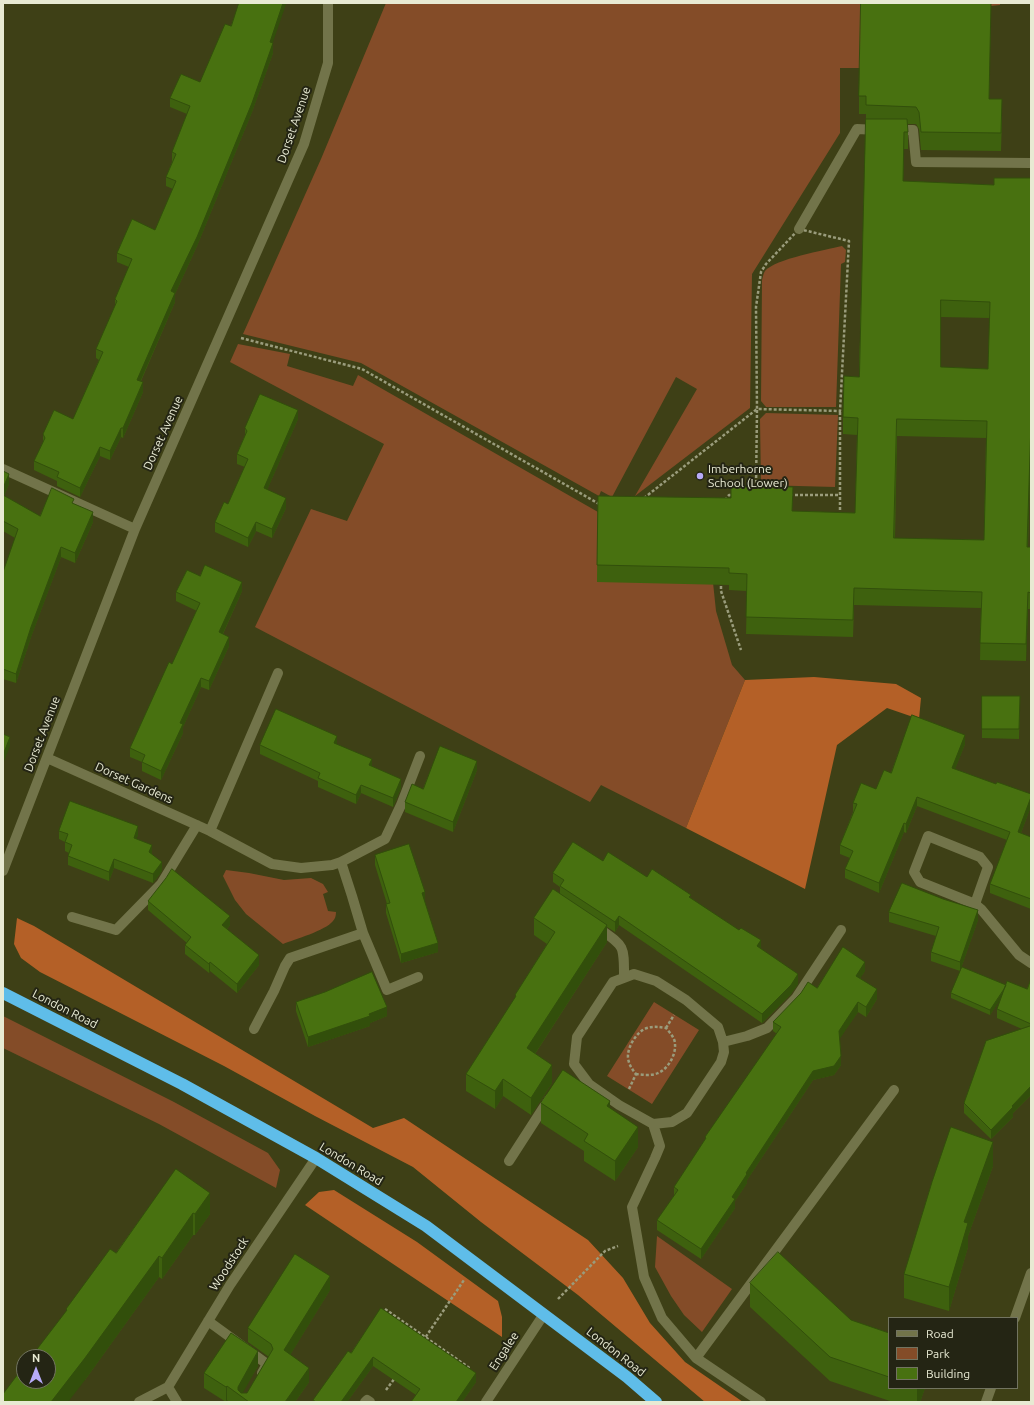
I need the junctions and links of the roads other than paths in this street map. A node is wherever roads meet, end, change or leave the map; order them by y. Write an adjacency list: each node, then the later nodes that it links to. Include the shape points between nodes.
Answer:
1 (328, 3): 5 (street, Dorset Avenue, via 328,63 304,144)
2 (1031, 163): 3 (street, via 916,162 913,130 857,129)
3 (799, 229)
4 (3, 469): 5 (street)
5 (135, 529): 8 (street, Dorset Avenue)
6 (278, 673): 10 (street)
7 (420, 756): 11 (street, Dorset Gardens, via 385,839)
8 (47, 758): 9 (street, Dorset Gardens); 12 (street, Dorset Avenue)
9 (197, 825): 10 (street, Dorset Gardens); 14 (street, via 162,884 116,930)
10 (210, 831): 11 (street, Dorset Gardens, via 272,864 301,868)
11 (341, 862): 17 (street)
12 (3, 871)
13 (975, 904): 13 (street, via 920,882 914,872 928,836 980,857 988,867); 18 (street, via 1019,955)
14 (72, 917)
15 (588, 922): 20 (street, via 620,943 624,952)
16 (840, 930): 23 (street, via 796,998 767,1028)
17 (363, 933): 19 (street, via 387,990); 22 (street, via 290,958)
18 (1031, 963)
19 (418, 977)
20 (624, 978): 23 (street, via 634,974 656,981 686,1000 718,1027); 26 (street, via 613,982 577,1037 572,1067 589,1084)
21 (3, 993): 27 (highway, London Road, via 182,1084)
22 (254, 1029)
23 (723, 1042): 26 (street, via 721,1062 687,1113 672,1122)
24 (557, 1088): 28 (street)
25 (894, 1090): 33 (street)
26 (653, 1124): 33 (street, via 660,1146 632,1207 637,1240 644,1277 662,1318)
27 (316, 1158): 30 (highway, London Road, via 426,1226); 32 (street, Woodstock)
28 (509, 1162)
29 (1031, 1273): 31 (street)
30 (544, 1314): 41 (street, Engalee); 42 (highway, London Road)
31 (1015, 1317)
32 (208, 1321): 34 (street, via 267,1364); 35 (street, Woodstock)
33 (696, 1358): 43 (street)
34 (256, 1383)
35 (168, 1387): 37 (street); 38 (street)
36 (991, 1389): 44 (street)
37 (139, 1402)
38 (177, 1402)
39 (365, 1402): 40 (street)
40 (370, 1402)
41 (486, 1402)
42 (656, 1402)
43 (761, 1402)
44 (986, 1402)

